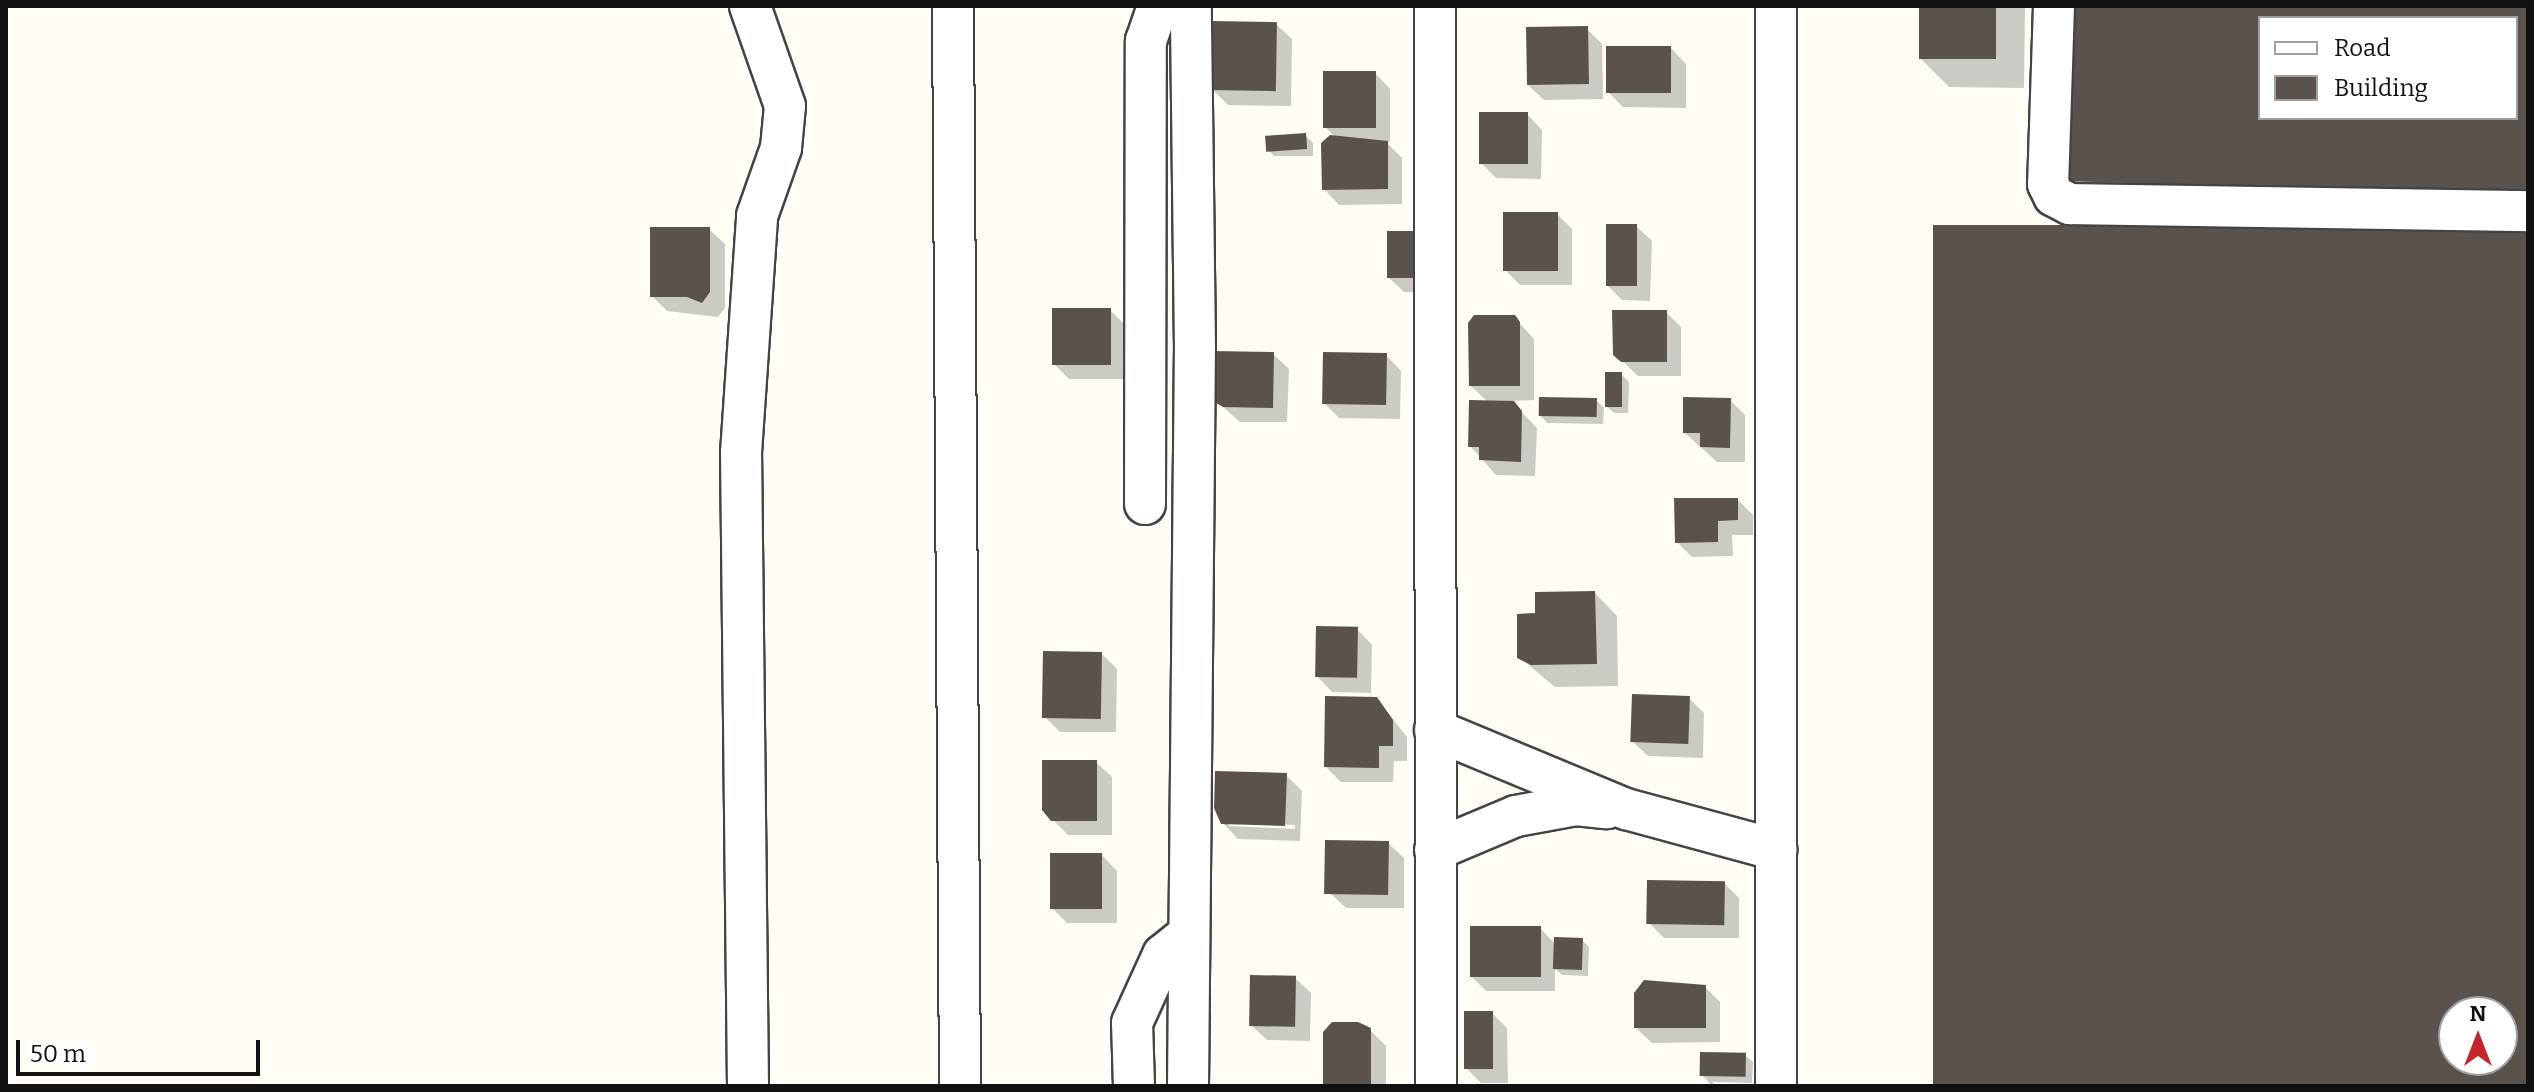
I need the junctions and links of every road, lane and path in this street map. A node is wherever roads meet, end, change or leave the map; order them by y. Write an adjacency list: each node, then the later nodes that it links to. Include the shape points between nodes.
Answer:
1 (750, 6): 15 (street, via 785,106 781,148 757,216 741,440)
2 (953, 6): 16 (street)
3 (1158, 6): 9 (street, via 1146,41)
4 (1191, 6): 14 (street, via 1195,349)
5 (1435, 6): 10 (street)
6 (1776, 6): 13 (street)
7 (2054, 6): 8 (street, via 2048,184 2054,196 2070,204)
8 (2528, 211)
9 (1145, 504)
10 (1435, 730): 11 (street); 12 (street)
11 (1626, 809): 12 (street, via 1576,805 1516,816); 13 (street)
12 (1435, 850): 19 (street)
13 (1777, 850): 20 (street)
14 (1189, 934): 17 (street, via 1163,955 1132,1023); 18 (street)
15 (748, 1086)
16 (960, 1086)
17 (1134, 1086)
18 (1188, 1086)
19 (1436, 1086)
20 (1776, 1086)

